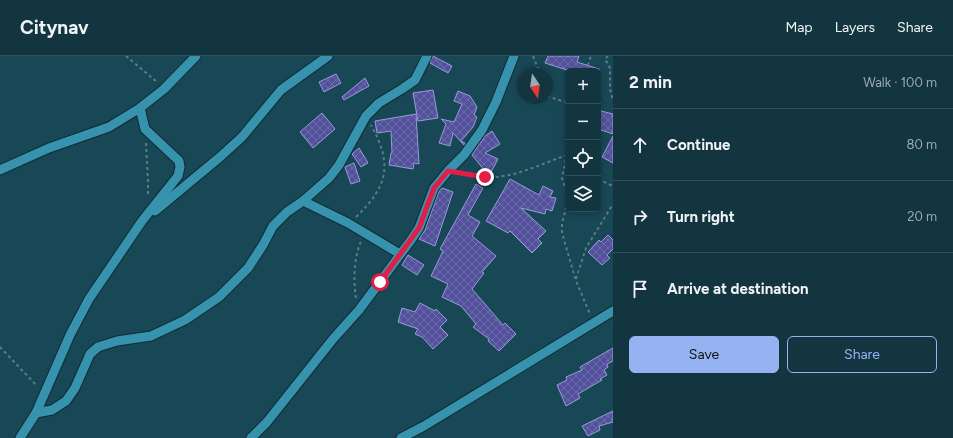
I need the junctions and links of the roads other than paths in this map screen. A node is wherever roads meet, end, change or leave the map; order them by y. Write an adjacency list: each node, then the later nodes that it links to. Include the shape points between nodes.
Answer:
1 (196, 56): 5 (street, via 164,89)
2 (328, 56): 8 (street, via 281,90 242,137)
3 (428, 56): 7 (street, via 415,80 379,103 366,116 339,165 329,178)
4 (514, 56): 9 (street, via 482,130 464,155 434,188 419,228)
5 (140, 108): 6 (street, via 109,127 49,148); 8 (street, via 145,129 179,161 180,168 178,176)
6 (0, 170)
7 (303, 201): 9 (street, via 364,232); 11 (street, via 273,226 248,268 219,297 185,320 151,336 117,340 98,347 90,354 75,388 66,401 52,410)
8 (142, 221): 11 (street, via 88,299)
9 (400, 254): 13 (street, via 359,310)
10 (613, 311): 14 (street)
11 (36, 413): 12 (street)
12 (20, 438)
13 (251, 438)
14 (401, 438)

